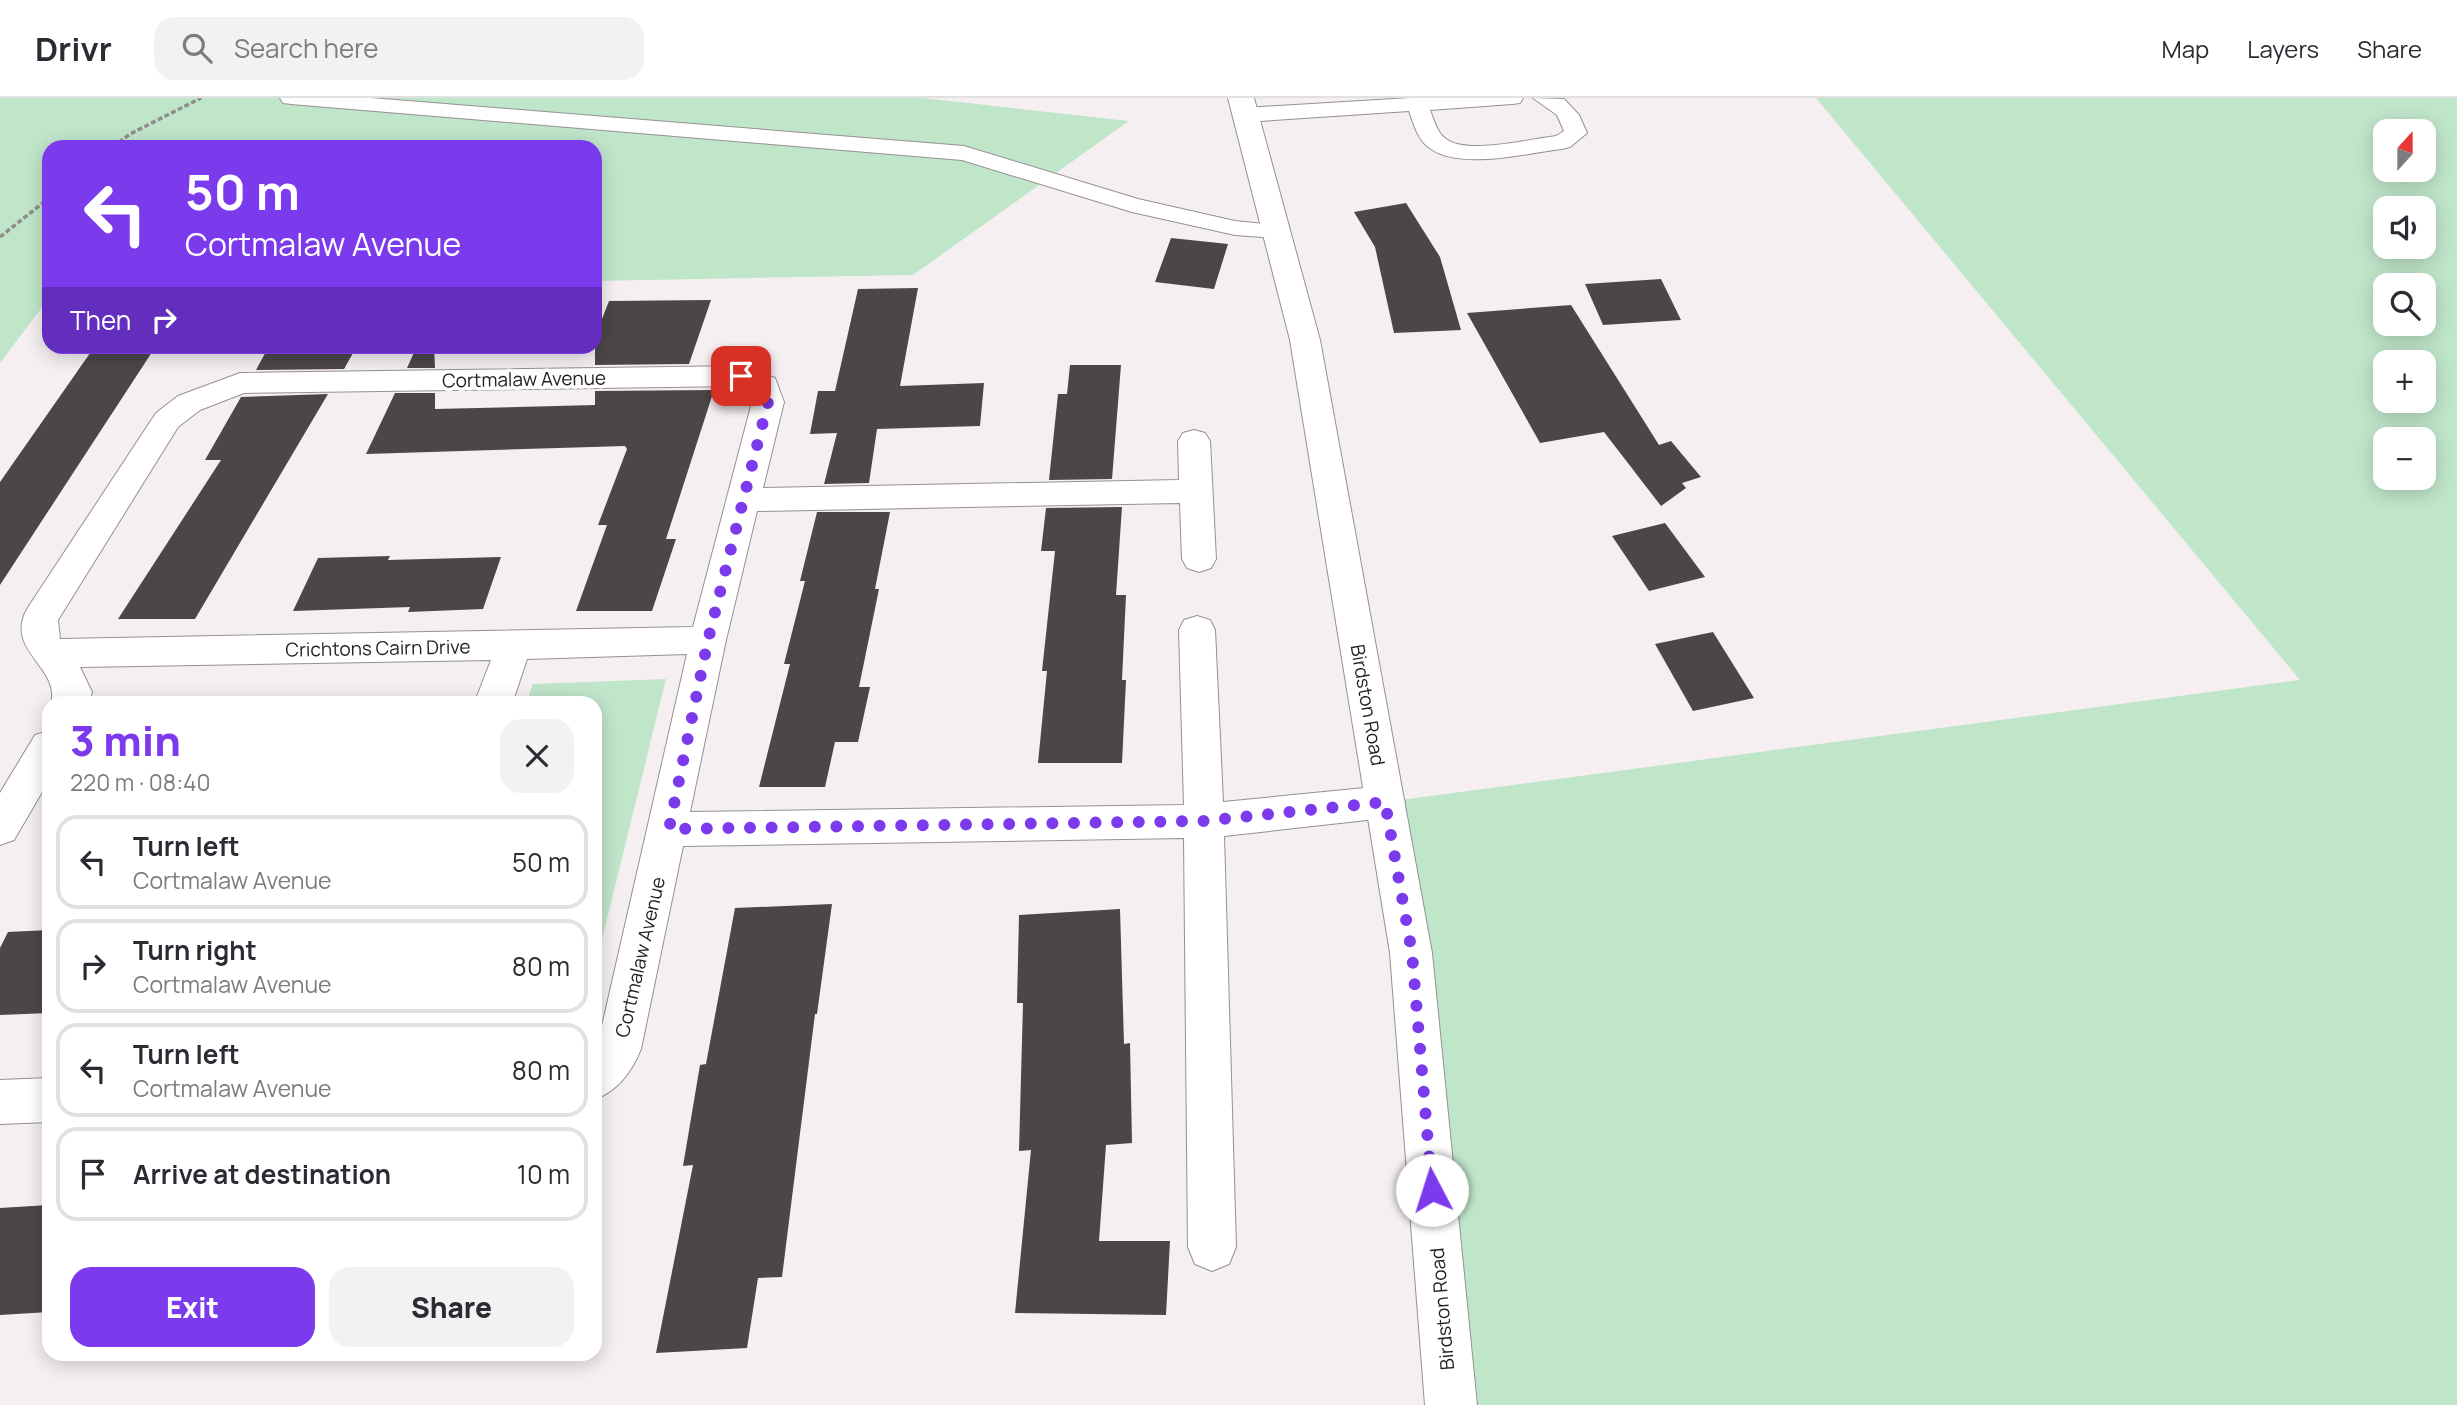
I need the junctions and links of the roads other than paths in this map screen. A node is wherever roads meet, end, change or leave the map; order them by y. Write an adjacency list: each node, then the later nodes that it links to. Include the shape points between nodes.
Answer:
1 (291, 98): 6 (lane, via 964,153 1132,205 1235,228)
2 (1512, 98): 4 (lane)
3 (1544, 98): 4 (lane, via 1558,103 1572,119 1576,133 1562,142 1474,153 1439,145 1429,135)
4 (1417, 103): 5 (lane)
5 (1243, 106): 6 (street, Birdston Road)
6 (1276, 231): 18 (street, Birdston Road, via 1305,340)
7 (1194, 441): 8 (street)
8 (1194, 491): 9 (street); 10 (street)
9 (743, 500): 12 (street, Cortmalaw Avenue); 14 (street, Cortmalaw Avenue, via 768,402 764,385 741,376 240,383 189,402 167,420 40,619 42,645)
10 (1199, 559)
11 (1197, 630): 19 (street)
12 (708, 640): 13 (street, Crichtons Cairn Drive); 21 (street, Cortmalaw Avenue)
13 (514, 646): 14 (street, Crichtons Cairn Drive); 16 (street)
14 (49, 653): 15 (street, Cortmalaw Avenue, via 64,671)
15 (72, 696)
16 (496, 696)
17 (42, 758): 20 (street)
18 (1385, 802): 19 (street); 26 (street, Birdston Road, via 1412,953)
19 (1204, 821): 21 (street); 25 (street)
20 (0, 828)
21 (669, 829): 22 (street, Cortmalaw Avenue, via 619,1049)
22 (602, 1070)
23 (42, 1100): 24 (street)
24 (0, 1102)
25 (1212, 1247)
26 (1451, 1405)

